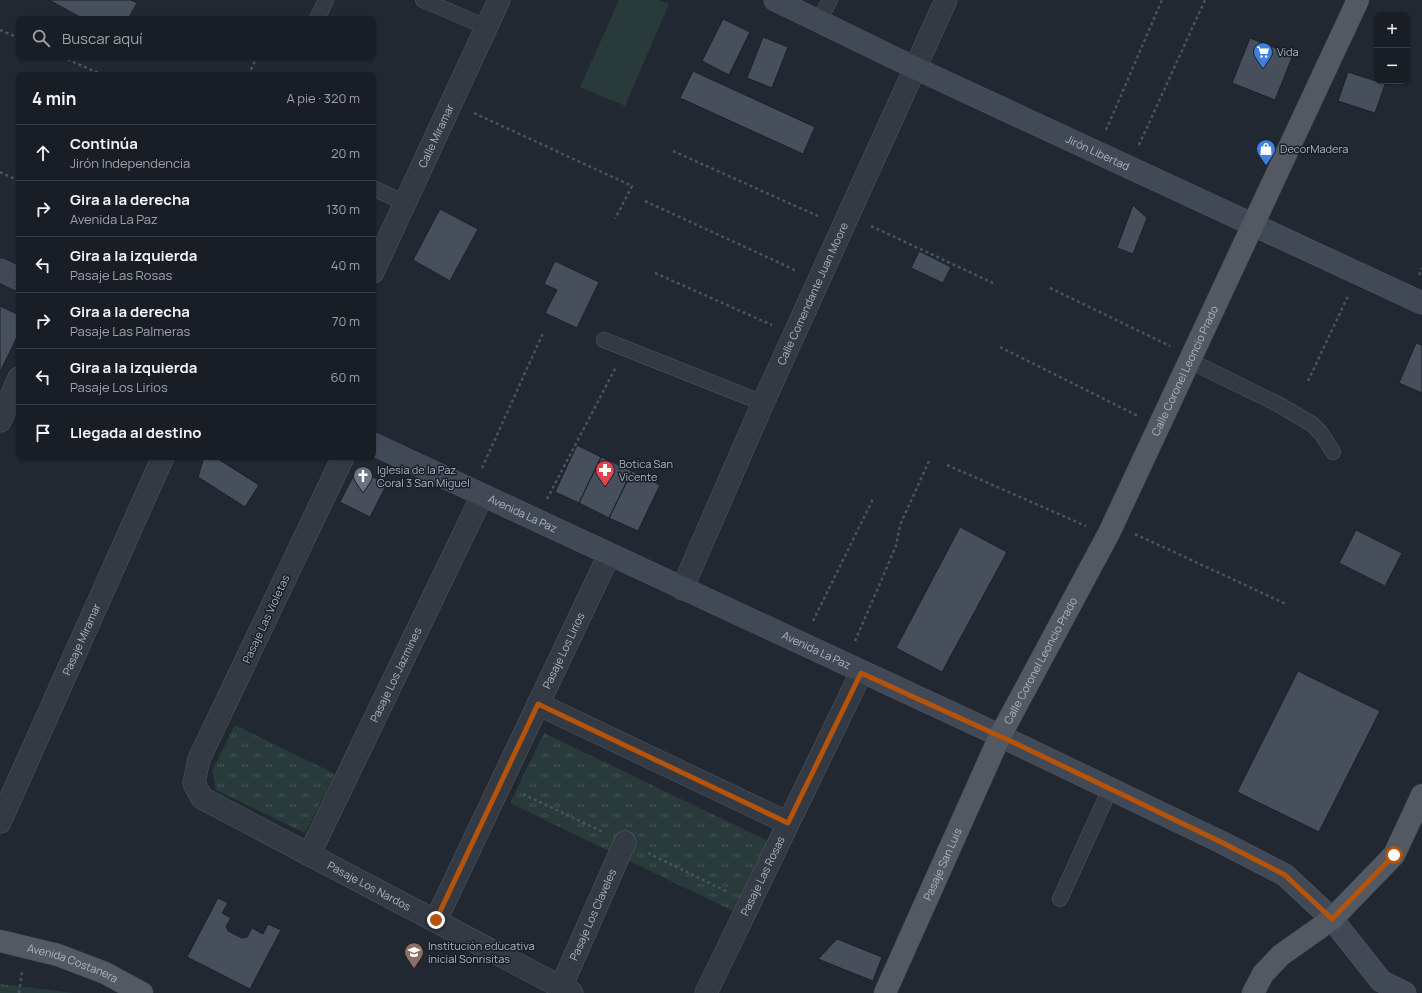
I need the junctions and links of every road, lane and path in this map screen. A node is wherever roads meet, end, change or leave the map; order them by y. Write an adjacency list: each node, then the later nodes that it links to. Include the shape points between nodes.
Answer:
1 (326, 0): 10 (lane)
2 (423, 0): 12 (lane)
3 (499, 0): 12 (street, Calle Miramar)
4 (830, 0): 11 (lane)
5 (946, 0): 17 (street, Calle Comendante Juan Moore)
6 (1162, 0): 22 (path)
7 (1205, 0): 23 (path)
8 (1358, 0): 31 (main road, Calle Coronel Leoncio Prado)
9 (786, 2): 11 (main road, Jirón Libertad)
10 (318, 16)
11 (819, 21): 17 (main road, Jirón Libertad)
12 (486, 27): 20 (street, Calle Miramar)
13 (0, 30): 14 (path)
14 (16, 37)
15 (69, 60): 18 (path)
16 (256, 60): 19 (path)
17 (915, 68): 22 (main road, Jirón Libertad); 30 (street, Calle Comendante Juan Moore)
18 (96, 72)
19 (250, 72)
20 (451, 103): 28 (street, Calle Miramar); 29 (path, via 632,186)
21 (673, 151): 30 (path)
22 (1097, 152): 23 (main road, Jirón Libertad)
23 (1129, 168): 31 (main road, Jirón Libertad)
24 (0, 172): 25 (path)
25 (16, 179)
26 (376, 189): 28 (lane)
27 (645, 201): 37 (path)
28 (405, 203): 32 (street, Calle Miramar)
29 (615, 219)
30 (846, 221): 37 (street, Calle Comendante Juan Moore); 38 (path)
31 (1252, 225): 35 (main road, Jirón Libertad); 45 (main road, Calle Coronel Leoncio Prado)
32 (376, 266)
33 (0, 270): 36 (main road)
34 (655, 273): 42 (path)
35 (1358, 274): 40 (main road, Jirón Libertad); 47 (path)
36 (16, 278)
37 (820, 281): 42 (street, Calle Comendante Juan Moore)
38 (993, 283)
39 (1050, 288): 45 (path)
40 (1422, 303)
41 (544, 331): 58 (path)
42 (795, 335): 49 (street, Calle Comendante Juan Moore)
43 (604, 340): 49 (lane)
44 (1000, 347): 51 (path)
45 (1189, 358): 51 (main road, Calle Coronel Leoncio Prado); 53 (lane, via 1312,424)
46 (618, 361): 60 (path)
47 (1308, 381)
48 (16, 385): 50 (street)
49 (763, 403): 63 (street, Calle Comendante Juan Moore)
50 (0, 421)
51 (1158, 426): 61 (main road, Calle Coronel Leoncio Prado)
52 (376, 445): 58 (main road, Avenida La Paz)
53 (1333, 452)
54 (930, 459): 66 (path, via 900,525 896,546)
55 (162, 460): 72 (street, Pasaje Miramar)
56 (342, 460): 69 (street, Pasaje Las Violetas, via 199,759)
57 (947, 465): 61 (path, via 1089,527)
58 (477, 493): 60 (main road, Avenida La Paz); 75 (street, Pasaje Los Jazmines)
59 (874, 497): 65 (path)
60 (536, 521): 62 (main road, Avenida La Paz)
61 (1109, 533): 64 (path, via 1135,534); 68 (main road, Calle Coronel Leoncio Prado)
62 (608, 555): 63 (main road, Avenida La Paz); 67 (street, Pasaje Los Lirios)
63 (682, 589): 65 (main road, Avenida La Paz)
64 (1286, 604)
65 (801, 645): 66 (main road, Avenida La Paz)
66 (853, 669): 68 (main road, Avenida La Paz); 73 (street, Pasaje Las Rosas)
67 (538, 704): 73 (street); 78 (street, Pasaje Los Lirios)
68 (1000, 736): 70 (main road, Avenida La Paz); 83 (main road, Pasaje San Luis)
69 (194, 783): 75 (street, Pasaje Los Nardos, via 202,798)
70 (1110, 788): 76 (lane); 77 (main road, Avenida La Paz, via 1285,875)
71 (1422, 795): 77 (main road, via 1394,855)
72 (0, 822)
73 (788, 823): 82 (street, Pasaje Las Rosas)
74 (625, 842): 80 (street, Pasaje Los Claveles)
75 (309, 855): 78 (street, Pasaje Los Nardos)
76 (1060, 899)
77 (1332, 919): 84 (main road, via 1281,956 1264,974); 85 (main road, Avenida La Paz, via 1381,981)
78 (436, 920): 80 (street, Pasaje Los Nardos)
79 (0, 941): 81 (main road, Avenida Costanera, via 58,955 105,973)
80 (566, 990)
81 (142, 993)
82 (706, 993)
83 (885, 993)
84 (1253, 993)
85 (1404, 993)

